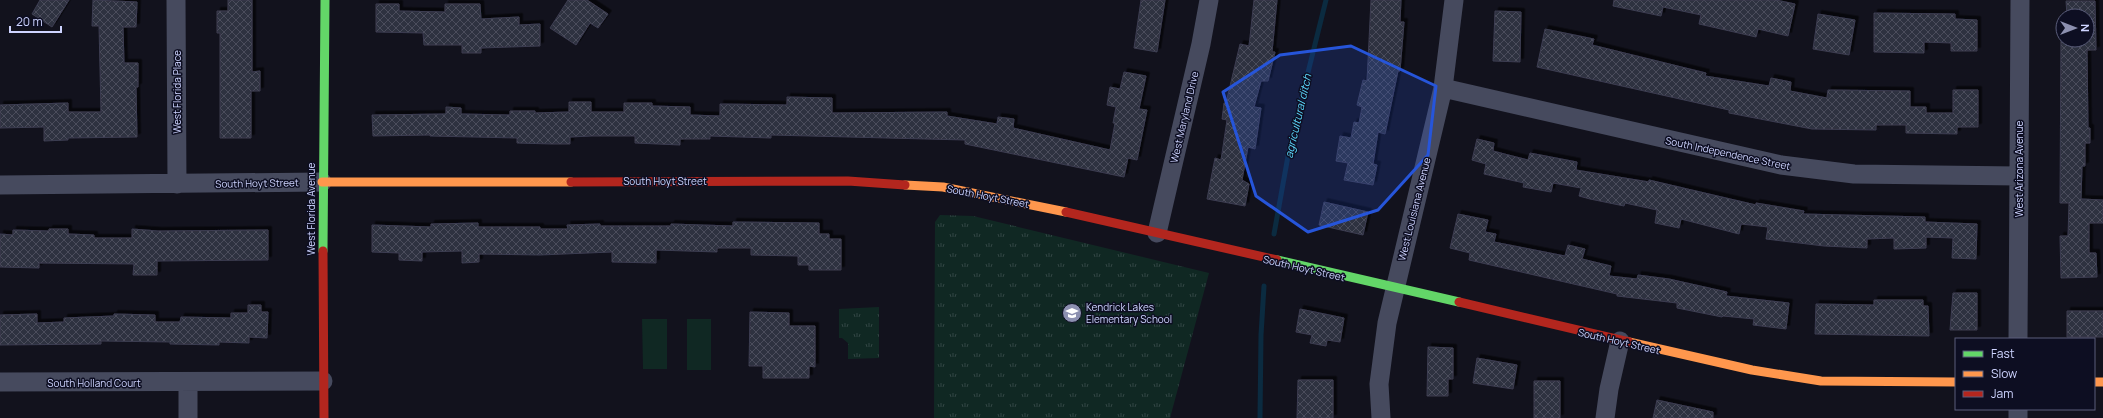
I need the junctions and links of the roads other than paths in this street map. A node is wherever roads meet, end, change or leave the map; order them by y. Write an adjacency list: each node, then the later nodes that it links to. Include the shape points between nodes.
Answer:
1 (176, 0): 9 (street, West Florida Place)
2 (325, 0): 8 (street, West Florida Avenue)
3 (1209, 0): 11 (street, West Maryland Drive)
4 (1454, 0): 6 (street, West Louisiana Avenue)
5 (2020, 0): 7 (street, West Arizona Avenue)
6 (1443, 88): 7 (street, South Independence Street, via 1789,166 1854,174); 12 (street, West Louisiana Avenue)
7 (2018, 176): 13 (street, West Arizona Avenue)
8 (322, 182): 9 (street, South Hoyt Street); 11 (street, South Hoyt Street, via 904,183 982,194); 15 (street, West Florida Avenue)
9 (177, 184): 10 (street, South Hoyt Street)
10 (0, 185)
11 (1156, 233): 12 (street, South Hoyt Street)
12 (1394, 289): 14 (street, South Hoyt Street); 21 (street, West Louisiana Avenue, via 1381,366)
13 (2018, 338)
14 (1620, 341): 17 (street, South Hoyt Street, via 1789,377 1858,383); 22 (street, via 1609,390)
15 (324, 381): 18 (street, South Holland Court); 20 (street, West Florida Avenue)
16 (0, 382): 18 (street, South Holland Court)
17 (1955, 382)
18 (188, 383): 19 (street)
19 (188, 418)
20 (324, 418)
21 (1381, 418)
22 (1606, 418)

